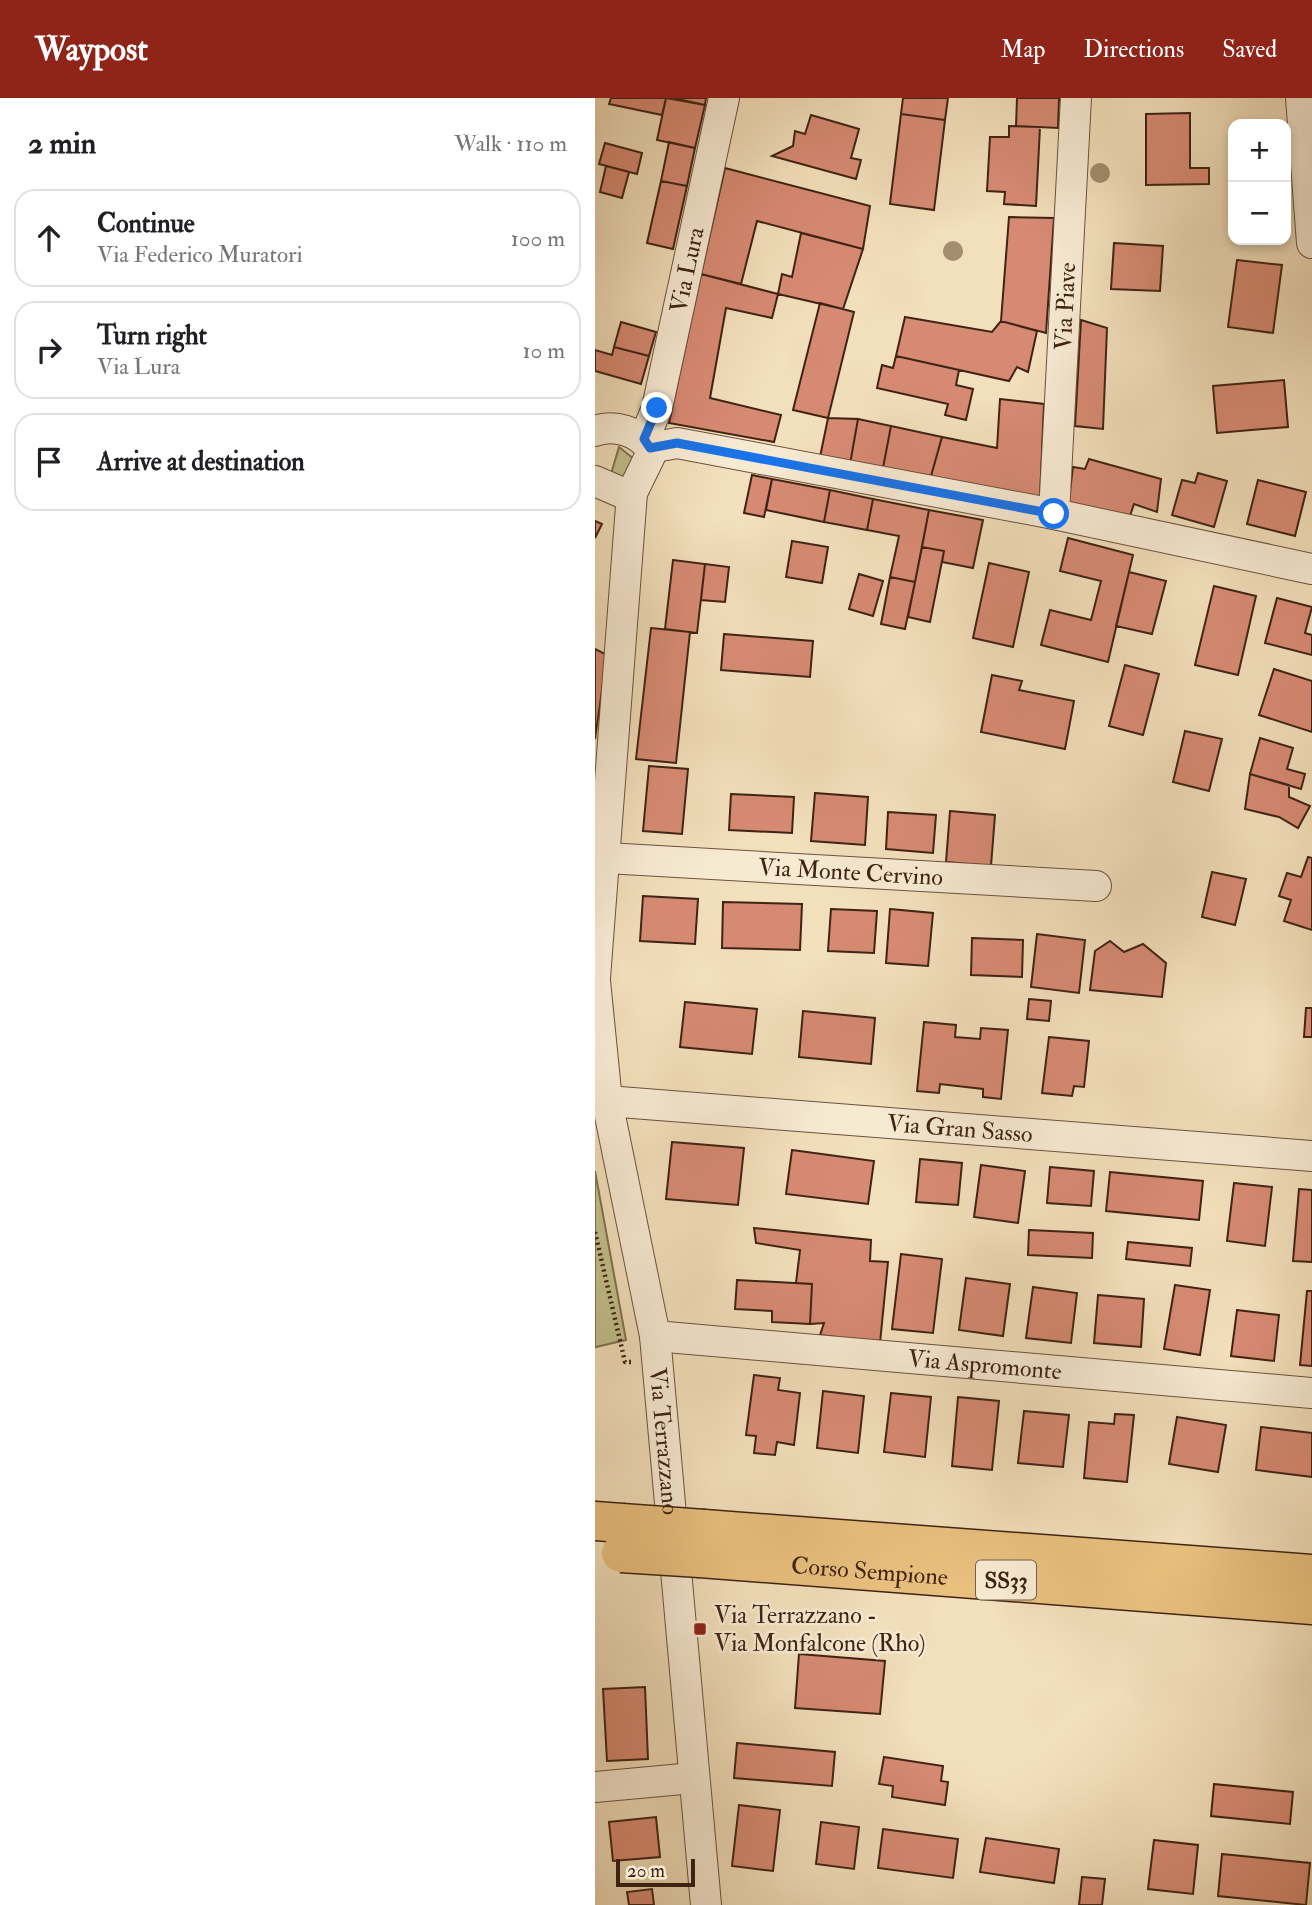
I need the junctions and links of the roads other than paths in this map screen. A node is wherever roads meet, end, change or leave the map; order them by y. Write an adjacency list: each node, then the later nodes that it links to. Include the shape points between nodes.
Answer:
1 (724, 98): 6 (street, Via Lura)
2 (1076, 98): 9 (street, Via Piave)
3 (1301, 98): 4 (street)
4 (1312, 243)
5 (600, 424): 6 (street)
6 (647, 444): 8 (street, Via Lura, via 650,456); 9 (street, via 677,443)
7 (595, 481): 8 (street)
8 (632, 493): 11 (street, Via Terrazzano)
9 (1054, 514): 10 (street)
10 (1312, 569)
11 (604, 755): 12 (street, Via Terrazzano)
12 (606, 858): 13 (street, Via Monte Cervino); 14 (street, Via Terrazzano)
13 (1096, 886)
14 (595, 979): 15 (street, Via Terrazzano)
15 (607, 1101): 16 (street, Via Gran Sasso); 17 (street, Via Terrazzano)
16 (1312, 1156)
17 (657, 1348): 18 (street, Via Aspromonte); 23 (street, Via Terrazzano)
18 (1312, 1393)
19 (608, 1537): 20 (highway, Corso Sempione / SS33, bridge)
20 (702, 1544): 21 (highway, Corso Sempione / SS33); 22 (highway, Corso Sempione / SS33)
21 (1312, 1574)
22 (1312, 1605)
23 (693, 1778): 24 (street); 25 (street, Via Terrazzano)
24 (595, 1787)
25 (706, 1905)

